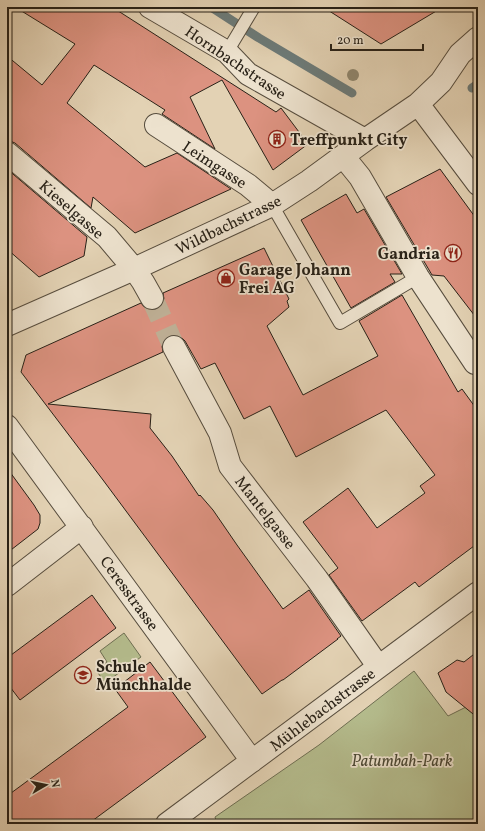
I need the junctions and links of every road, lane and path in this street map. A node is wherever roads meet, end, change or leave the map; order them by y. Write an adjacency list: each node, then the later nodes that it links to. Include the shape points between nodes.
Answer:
1 (150, 7): 4 (street, Hornbachstrasse)
2 (252, 10): 4 (lane)
3 (478, 38): 5 (street, Wildbachstrasse, via 460,54 441,82)
4 (231, 45): 7 (street, Hornbachstrasse, via 248,74)
5 (418, 104): 7 (street, Wildbachstrasse); 10 (street)
6 (156, 126): 11 (street, Leimgasse, via 248,185)
7 (365, 140): 9 (street, Wildbachstrasse)
8 (7, 153): 12 (street, Kieselgasse, via 107,237)
9 (343, 156): 11 (street, Wildbachstrasse); 13 (street, via 360,177)
10 (478, 184)
11 (272, 205): 12 (street, Wildbachstrasse); 13 (lane, via 340,323)
12 (134, 269): 14 (street); 15 (street, Wildbachstrasse)
13 (418, 277): 17 (street)
14 (152, 298)
15 (7, 325)
16 (174, 347): 22 (street, Mantelgasse, via 220,433 230,466 317,579)
17 (475, 363)
18 (7, 426): 19 (street, Ceresstrasse)
19 (82, 527): 20 (street); 23 (street, Ceresstrasse)
20 (7, 585)
21 (478, 593): 22 (street, Mühlebachstrasse)
22 (378, 666): 23 (street, Mühlebachstrasse)
23 (252, 761): 24 (street, Mühlebachstrasse)
24 (167, 824)

